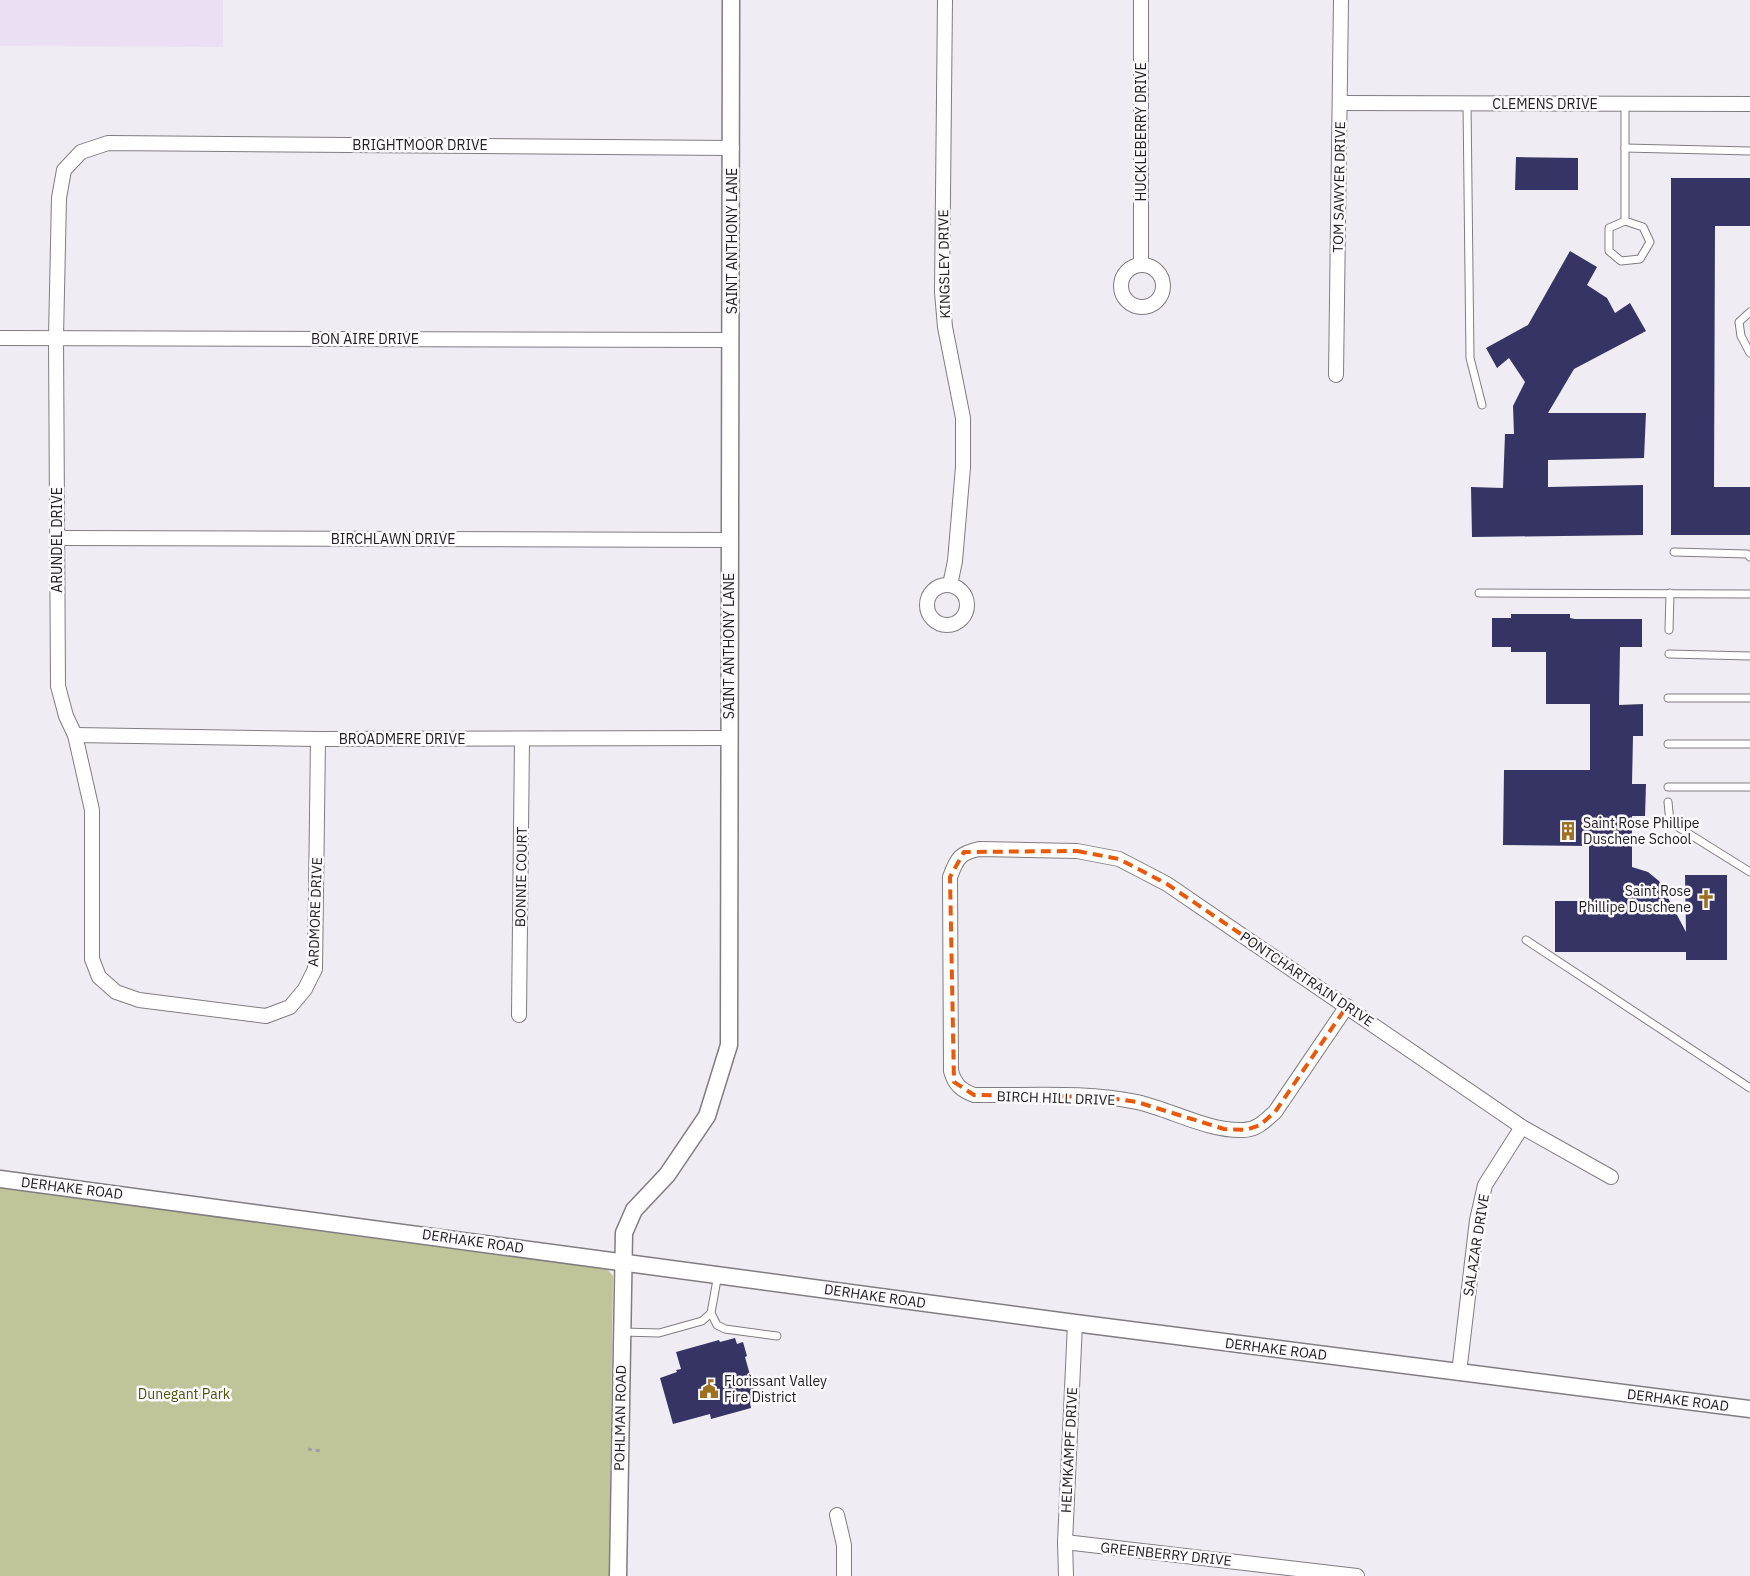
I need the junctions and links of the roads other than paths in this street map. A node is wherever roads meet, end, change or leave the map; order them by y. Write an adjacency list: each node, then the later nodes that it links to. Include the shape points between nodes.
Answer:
1 (731, 0): 10 (street, SAINT ANTHONY LANE)
2 (945, 0): 26 (street, KINGSLEY DRIVE, via 942,292 945,327 963,418 963,467)
3 (1141, 0): 14 (street, HUCKLEBERRY DRIVE)
4 (1341, 0): 5 (street, TOM SAWYER DRIVE)
5 (1340, 103): 6 (street, CLEMENS DRIVE); 20 (street, TOM SAWYER DRIVE)
6 (1467, 103): 7 (street, CLEMENS DRIVE); 21 (lane, via 1470,358)
7 (1626, 104): 8 (street, CLEMENS DRIVE); 11 (lane)
8 (1750, 104)
9 (108, 143): 10 (street, BRIGHTMOOR DRIVE); 17 (street, ARUNDEL DRIVE, via 81,152 64,170 59,198)
10 (732, 148): 18 (street, SAINT ANTHONY LANE)
11 (1626, 148): 12 (lane); 13 (lane)
12 (1750, 152)
13 (1626, 221): 13 (lane, via 1609,228 1609,251 1621,261 1640,259 1650,242 1643,227)
14 (1141, 265)
15 (1750, 312): 19 (lane, via 1738,322)
16 (0, 338): 17 (street, BON AIRE DRIVE)
17 (56, 338): 18 (street, BON AIRE DRIVE); 22 (street, ARUNDEL DRIVE)
18 (731, 340): 23 (street, SAINT ANTHONY LANE)
19 (1750, 353)
20 (1336, 375)
21 (1482, 405)
22 (57, 538): 23 (street, BIRCHLAWN DRIVE); 35 (street, ARUNDEL DRIVE, via 58,686)
23 (730, 540): 37 (street, SAINT ANTHONY LANE)
24 (1674, 552): 25 (lane, via 1746,554)
25 (1750, 557)
26 (950, 585)
27 (1479, 594): 28 (lane)
28 (1670, 594): 29 (lane); 30 (lane)
29 (1750, 594)
30 (1669, 630)
31 (1669, 654): 32 (lane)
32 (1750, 656)
33 (1668, 698): 34 (lane)
34 (1750, 698)
35 (75, 735): 36 (street, BROADMERE DRIVE); 47 (street, ARUNDEL DRIVE, via 92,810)
36 (318, 738): 38 (street, BROADMERE DRIVE); 47 (street, ARDMORE DRIVE, via 315,969 306,989 290,1007 266,1016 139,1000 116,992 99,977)
37 (728, 738): 38 (street, BROADMERE DRIVE); 54 (street, SAINT ANTHONY LANE, via 729,1045 707,1116 668,1175 634,1210 624,1233)
38 (522, 739): 49 (street, BONNIE COURT)
39 (1668, 744): 40 (lane)
40 (1750, 744)
41 (1668, 787): 42 (lane)
42 (1750, 787)
43 (1668, 802): 45 (lane, via 1670,822)
44 (979, 849): 48 (street, PONTCHARTRAIN DRIVE, via 1077,851 1119,859 1167,884); 48 (street, BIRCH HILL DRIVE, via 964,852 950,877 951,1071 954,1082 963,1091 974,1095 1102,1097 1167,1110 1224,1130 1246,1130 1260,1126 1275,1112)
45 (1750, 872)
46 (1526, 940): 50 (lane)
47 (92, 959)
48 (1347, 1006): 51 (street, PONTCHARTRAIN DRIVE)
49 (519, 1015)
50 (1750, 1088)
51 (1522, 1127): 52 (street, PONTCHARTRAIN DRIVE); 60 (street, SALAZAR DRIVE, via 1485,1185 1477,1220)
52 (1611, 1177)
53 (0, 1179): 54 (street, DERHAKE ROAD)
54 (622, 1261): 55 (street, DERHAKE ROAD); 58 (street, POHLMAN ROAD)
55 (718, 1274): 56 (lane); 57 (street, DERHAKE ROAD)
56 (711, 1313): 58 (lane, via 702,1321 659,1333); 59 (lane, via 717,1325 725,1329)
57 (1075, 1323): 60 (street, DERHAKE ROAD); 63 (street, HELMKAMPF DRIVE)
58 (621, 1332): 65 (street, POHLMAN ROAD)
59 (777, 1336)
60 (1459, 1373): 61 (street, DERHAKE ROAD)
61 (1750, 1409)
62 (837, 1515): 66 (street, via 844,1544)
63 (1065, 1542): 64 (street, GREENBERRY DRIVE); 67 (street, HELMKAMPF DRIVE)
64 (1333, 1574): 68 (street, GREENBERRY DRIVE)
65 (618, 1576)
66 (844, 1576)
67 (1066, 1576)
68 (1357, 1576)

